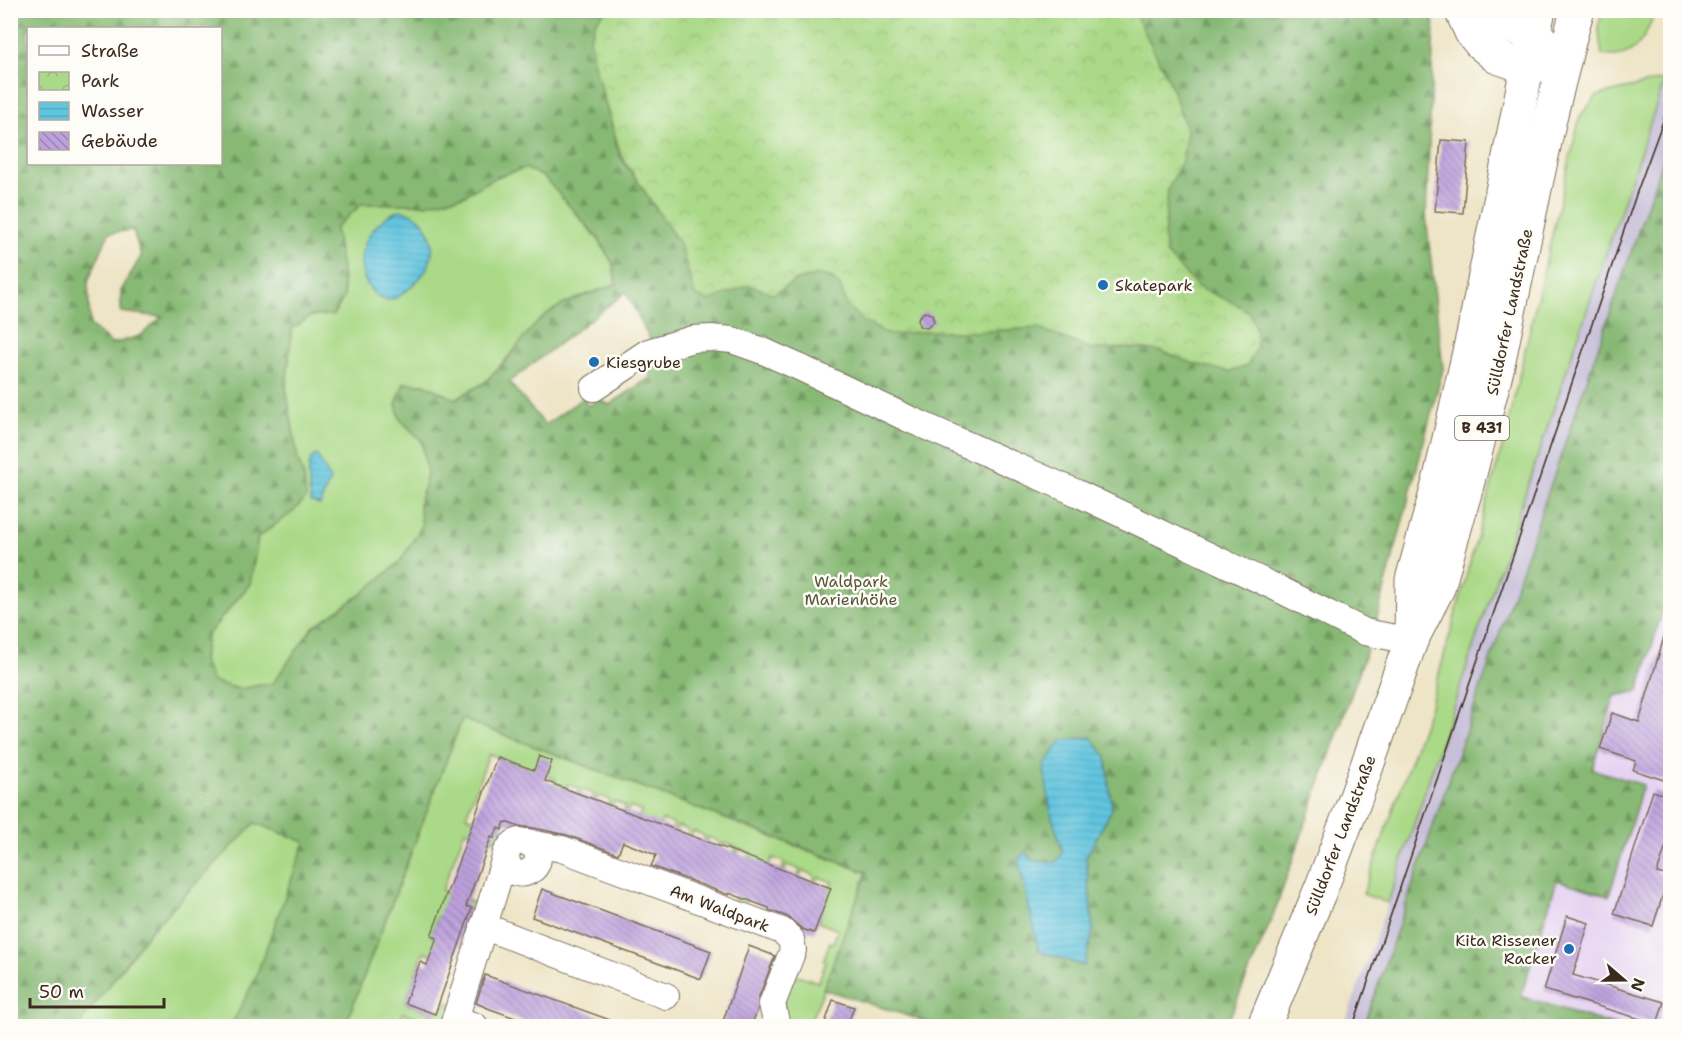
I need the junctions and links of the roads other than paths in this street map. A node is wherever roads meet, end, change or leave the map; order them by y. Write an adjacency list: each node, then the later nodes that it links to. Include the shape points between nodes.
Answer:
1 (1462, 10): 3 (main road, via 1488,21); 5 (main road, via 1480,43 1497,57)
2 (1576, 14): 4 (main road, Sülldorfer Landstraße / B 431)
3 (1537, 22): 4 (main road); 5 (main road, Sülldorfer Landstraße / B 431)
4 (1564, 61): 5 (main road); 7 (main road, Sülldorfer Landstraße / B 431, via 1497,369 1466,489 1438,588)
5 (1527, 67): 7 (main road, Sülldorfer Landstraße / B 431, via 1473,335 1412,580)
6 (594, 388): 7 (street, via 648,352 693,339 732,340 1077,493 1365,632)
7 (1410, 641): 12 (main road, Sülldorfer Landstraße / B 431, via 1322,886)
8 (483, 926): 9 (street); 10 (street, Am Waldpark); 11 (street, Am Waldpark, via 493,892 512,863 508,848 519,841 543,848 782,932 791,939 793,950 772,1004)
9 (666, 996)
10 (461, 1024)
11 (777, 1026)
12 (1264, 1026)

